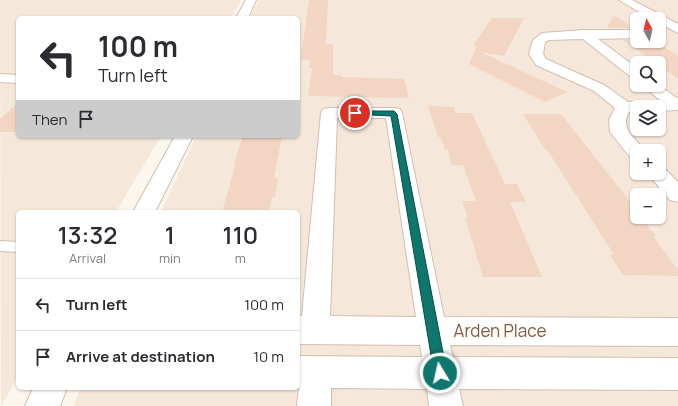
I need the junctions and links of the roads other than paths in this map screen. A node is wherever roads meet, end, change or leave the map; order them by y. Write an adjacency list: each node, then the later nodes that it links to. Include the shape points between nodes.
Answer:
1 (251, 0): 3 (street)
2 (624, 0): 4 (street)
3 (243, 16)
4 (678, 29)
5 (584, 34): 6 (street); 7 (street); 12 (street, via 552,35 542,38 539,40 536,57 600,88)
6 (630, 34)
7 (630, 70)
8 (0, 78): 9 (street)
9 (16, 79)
10 (659, 92): 11 (street)
11 (677, 105): 12 (street)
12 (624, 107): 14 (street, via 616,120 620,132)
13 (183, 138): 17 (street)
14 (630, 144)
15 (663, 180): 16 (street)
16 (678, 195)
17 (145, 210)
18 (0, 246): 19 (lane)
19 (16, 247)
20 (306, 330): 21 (street, Arden Place); 21 (street, via 329,113 336,113 394,114)
21 (433, 330): 22 (street, Arden Place); 24 (street)
22 (678, 332)
23 (307, 372): 24 (street); 28 (street)
24 (440, 373): 25 (street); 29 (street)
25 (678, 374)
26 (50, 390): 27 (street)
27 (42, 406)
28 (314, 406)
29 (446, 406)

